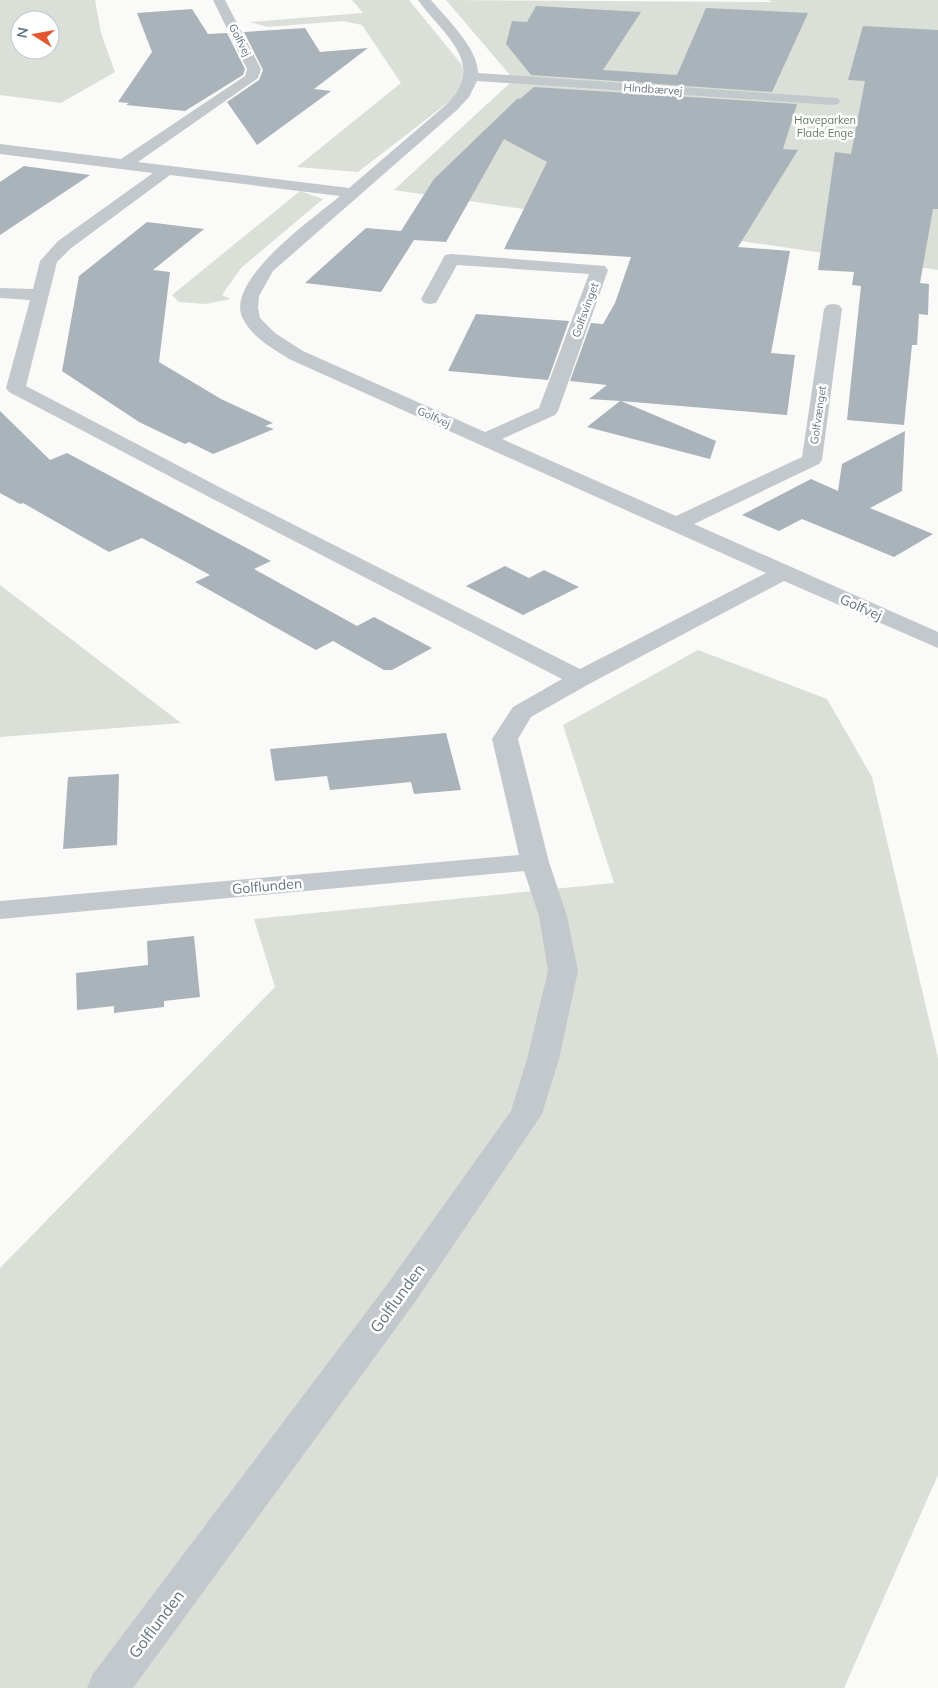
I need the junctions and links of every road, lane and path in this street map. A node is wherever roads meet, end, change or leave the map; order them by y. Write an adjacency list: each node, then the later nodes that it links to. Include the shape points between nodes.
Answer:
1 (219, 0): 6 (street, Golfvej, via 254,69 251,78)
2 (424, 0): 3 (street, via 467,54)
3 (472, 77): 4 (street, Hindbærvej); 8 (street, Golfvej, via 467,91 452,108)
4 (833, 101)
5 (0, 149): 6 (street)
6 (124, 164): 7 (street)
7 (168, 170): 8 (street); 10 (street, via 64,245 49,261)
8 (354, 192): 14 (street, Golfvej, via 267,267 254,283 248,298 249,312 255,325 270,340 296,355)
9 (0, 293): 10 (street)
10 (40, 295): 13 (street)
11 (430, 299): 14 (street, Golfsvinget, via 451,260 599,270 548,411)
12 (833, 309): 15 (street, Golfvænget, via 812,460)
13 (8, 389): 18 (street)
14 (485, 439): 15 (street, Golfvej)
15 (674, 525): 16 (street, Golfvej)
16 (784, 572): 17 (street, Golfvej); 18 (street)
17 (933, 633)
18 (580, 679): 19 (street, Golflunden, via 522,712 504,739)
19 (535, 862): 20 (street, Golflunden); 21 (street, Golflunden, via 553,916 563,971 543,1059 526,1114 402,1292)
20 (0, 910)
21 (108, 1688)

